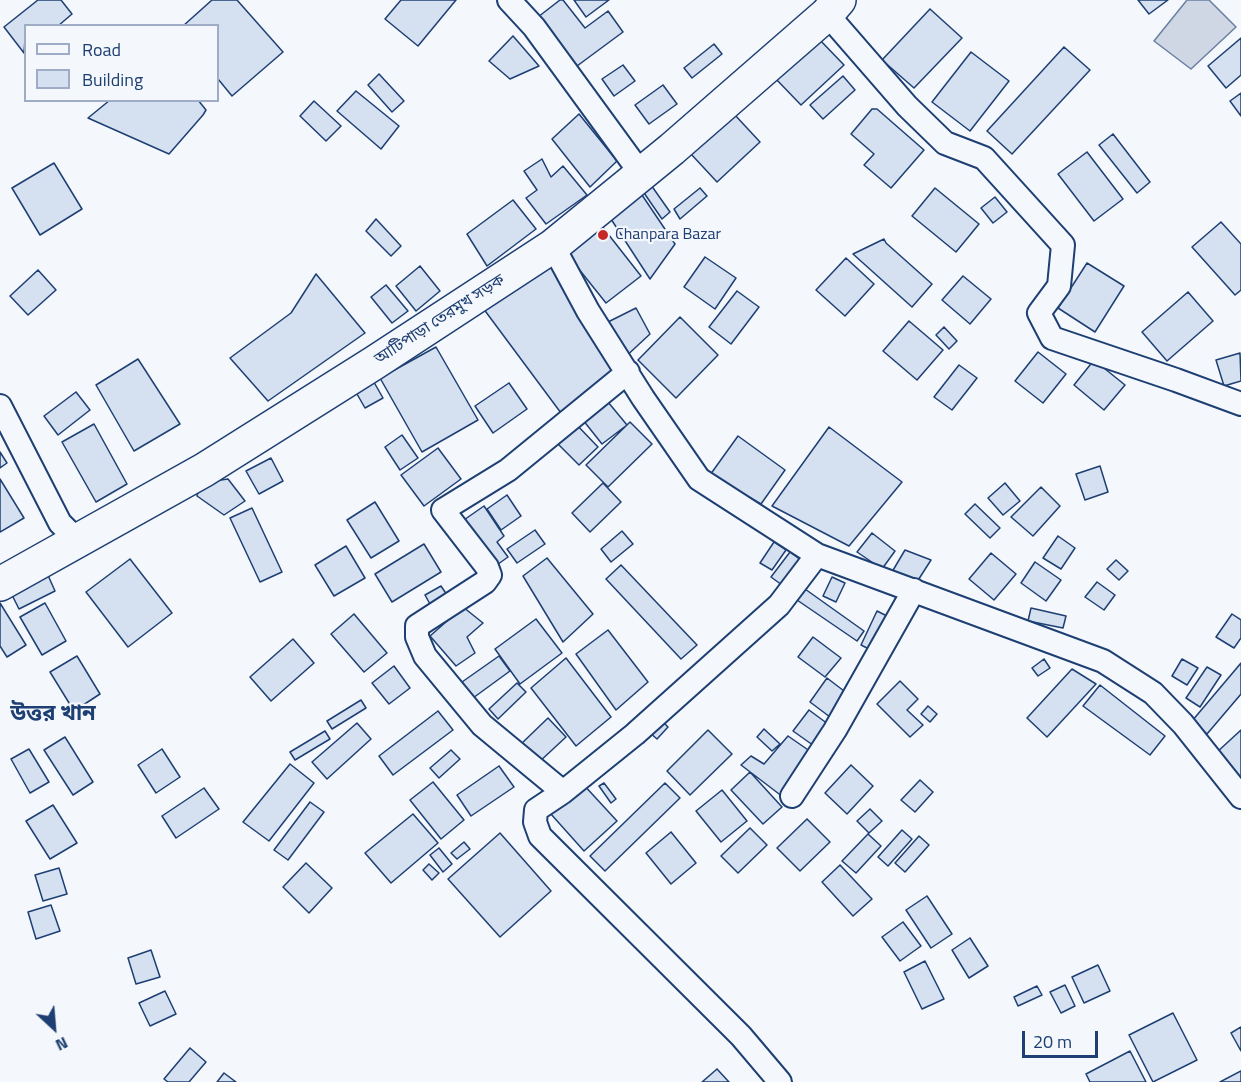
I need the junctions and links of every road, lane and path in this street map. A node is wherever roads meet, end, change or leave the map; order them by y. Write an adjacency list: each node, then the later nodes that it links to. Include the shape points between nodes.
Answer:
1 (509, 0): 3 (street, via 534,27)
2 (833, 7): 3 (main road, আটিপাড়া তেরমুখ সড়ক); 6 (street, via 907,106 945,143 984,158 1063,245 1059,286 1039,313 1052,338)
3 (642, 175): 4 (main road, আটিপাড়া তেরমুখ সড়ক)
4 (553, 246): 5 (street, via 588,311); 8 (main road, আটিপাড়া তেরমুখ সড়ক, via 204,470)
5 (628, 372): 9 (street, via 699,479); 12 (street, via 508,470 443,510 490,575 417,626 425,656 482,724)
6 (1241, 404)
7 (0, 406): 8 (street, via 60,523)
8 (78, 541): 10 (main road, আটিপাড়া তেরমুখ সড়ক)
9 (817, 555): 11 (street); 12 (street, via 779,605 635,734)
10 (0, 584)
11 (914, 590): 13 (street, via 835,730); 14 (street, via 1103,661 1153,693)
12 (563, 792): 15 (street, via 536,810 540,836 741,1036)
13 (792, 796)
14 (1241, 797)
15 (780, 1082)

